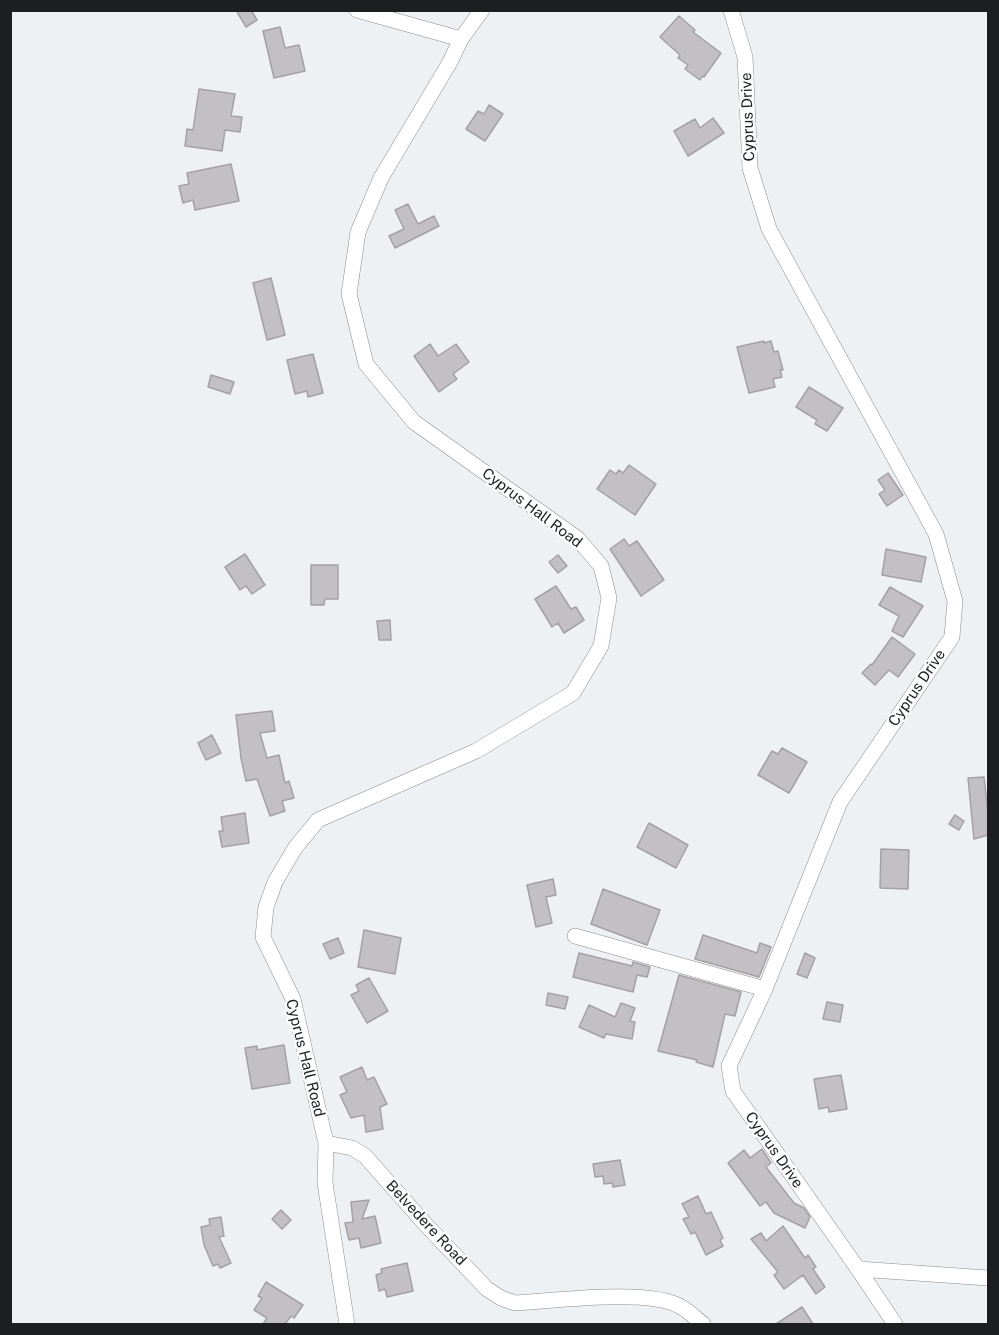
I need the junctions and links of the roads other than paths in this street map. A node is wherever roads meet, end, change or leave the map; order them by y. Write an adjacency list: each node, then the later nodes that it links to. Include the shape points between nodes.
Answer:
1 (357, 10): 4 (street)
2 (482, 10): 4 (street, Cyprus Hall Road)
3 (731, 10): 6 (street, Cyprus Drive, via 745,57 750,168 769,229 936,534 955,601 952,637 840,802)
4 (461, 39): 7 (street, Cyprus Hall Road, via 381,178 358,232 349,294 366,363 414,422 577,538 601,566 609,598 601,646 573,693 476,751 318,820 274,882 263,937 293,999)
5 (575, 936): 6 (street)
6 (765, 989): 8 (street, Cyprus Drive, via 729,1066 733,1091)
7 (326, 1143): 10 (street, via 325,1183); 11 (street, Belvedere Road, via 352,1148 365,1156 487,1289 501,1298 515,1303 633,1296 657,1299 680,1306)
8 (858, 1269): 9 (street); 12 (street)
9 (988, 1278)
10 (347, 1324)
11 (702, 1324)
12 (895, 1324)

